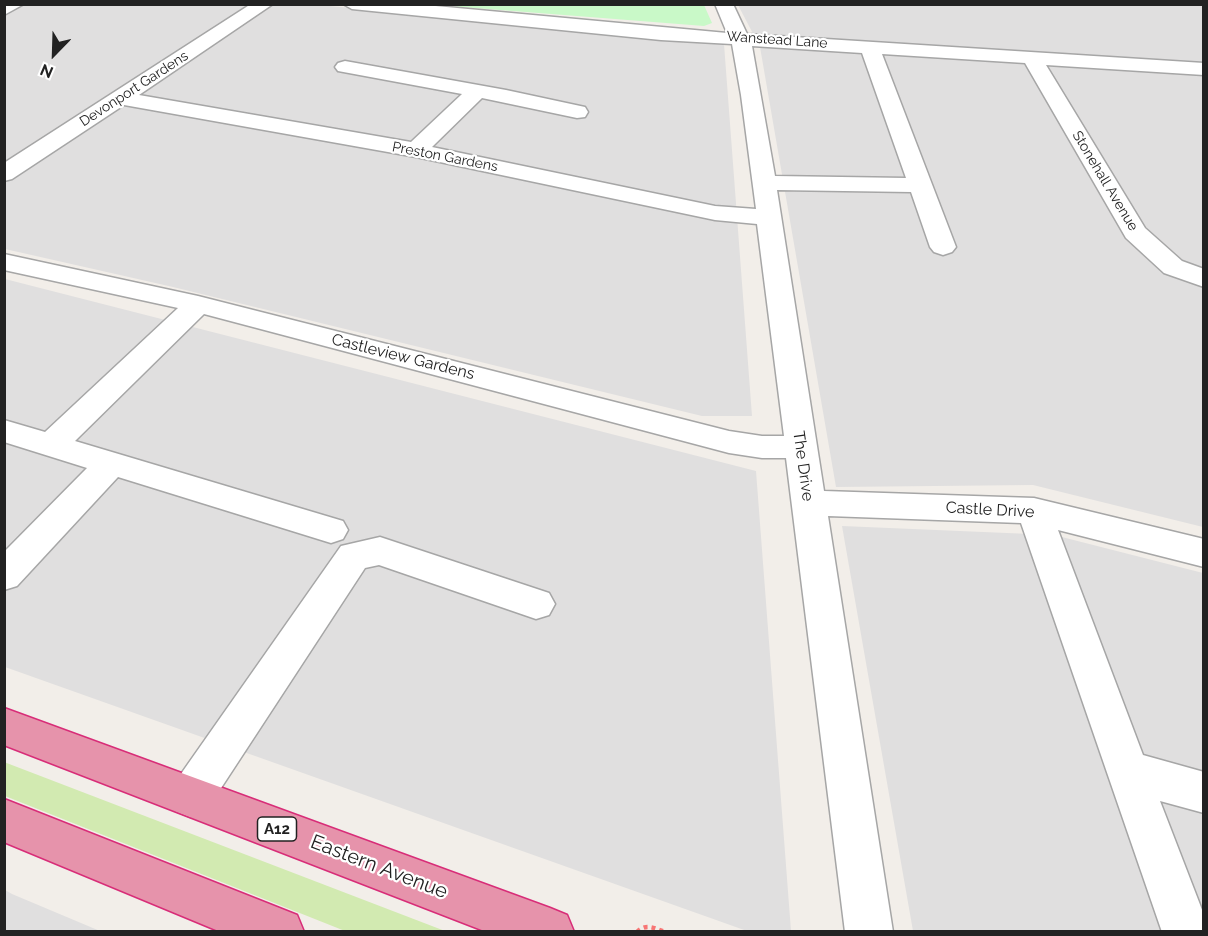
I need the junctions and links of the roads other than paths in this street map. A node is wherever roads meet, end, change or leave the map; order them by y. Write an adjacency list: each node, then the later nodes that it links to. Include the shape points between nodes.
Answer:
1 (15, 4): 5 (street)
2 (264, 4): 12 (street, Devonport Gardens)
3 (352, 4): 6 (street, Wanstead Lane)
4 (724, 4): 6 (street, The Drive)
5 (4, 10)
6 (740, 38): 7 (street, Wanstead Lane); 16 (street, The Drive)
7 (869, 46): 8 (street, Wanstead Lane); 17 (street)
8 (1031, 57): 10 (street, Wanstead Lane); 21 (street, Stonehall Avenue, via 1135,233 1173,267)
9 (345, 67): 11 (street)
10 (1203, 69)
11 (477, 91): 13 (street); 14 (street)
12 (121, 98): 14 (street, Preston Gardens); 15 (street, Devonport Gardens)
13 (577, 112)
14 (416, 150): 18 (street, Preston Gardens, via 716,213)
15 (4, 174)
16 (764, 183): 17 (street); 18 (street, The Drive)
17 (920, 185): 19 (street)
18 (769, 217): 25 (street, The Drive)
19 (943, 246)
20 (4, 262): 22 (street, Castleview Gardens)
21 (1203, 279)
22 (198, 304): 24 (street); 25 (street, Castleview Gardens, via 729,442)
23 (4, 431): 24 (street)
24 (51, 445): 26 (street)
25 (801, 447): 27 (street, The Drive)
26 (111, 464): 29 (street); 31 (street)
27 (808, 503): 28 (street, Castle Drive); 40 (street, The Drive)
28 (1034, 511): 30 (street, Castle Drive); 34 (street)
29 (332, 530)
30 (1203, 552)
31 (4, 576)
32 (536, 604): 36 (street, via 380,551 354,556)
33 (4, 726): 36 (highway, Eastern Avenue / A12)
34 (1128, 771): 35 (street); 41 (street)
35 (1203, 793)
36 (191, 796): 39 (highway, Eastern Avenue / A12)
37 (4, 820): 38 (highway)
38 (280, 932)
39 (550, 932)
40 (869, 932)
41 (1186, 932)

